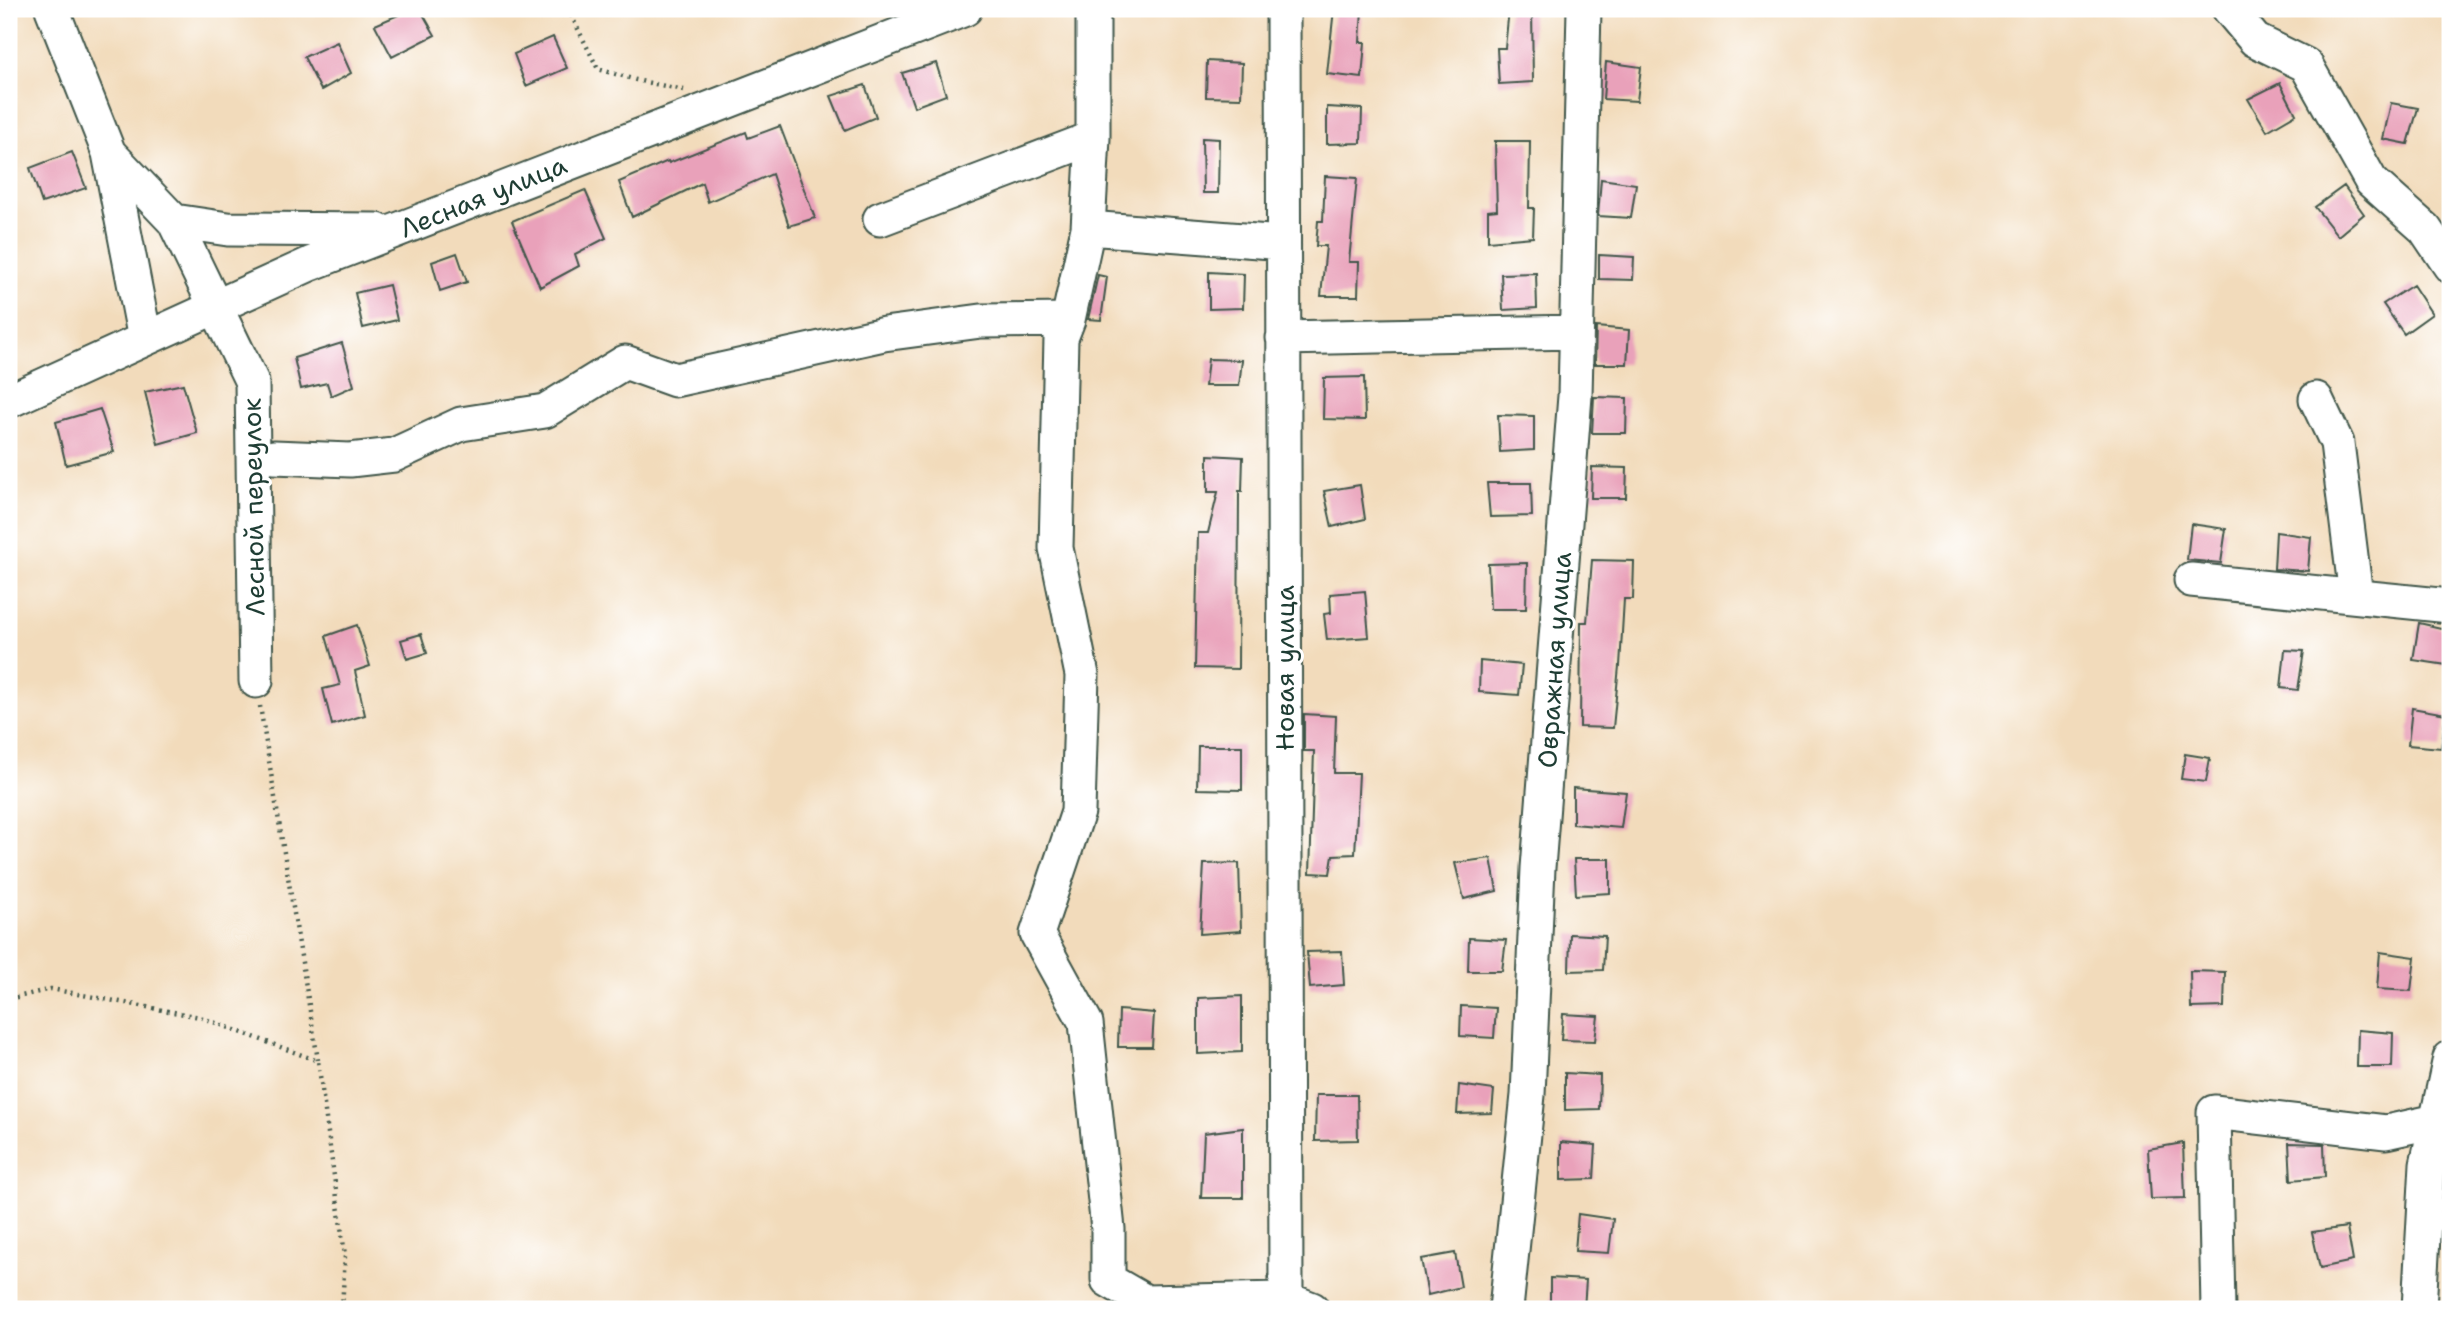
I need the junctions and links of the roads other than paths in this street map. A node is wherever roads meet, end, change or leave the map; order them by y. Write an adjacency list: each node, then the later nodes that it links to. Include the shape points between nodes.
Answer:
1 (52, 9): 8 (street, Лесной переулок)
2 (965, 9): 12 (street, Лесная улица)
3 (1093, 9): 7 (street)
4 (1283, 9): 13 (street, Новая улица)
5 (1584, 9): 17 (street, Овражная улица)
6 (2229, 9): 14 (street, via 2255,40 2306,65 2371,181 2426,229)
7 (1093, 138): 9 (street); 11 (street)
8 (109, 153): 10 (street, Лесной переулок); 19 (street)
9 (880, 219)
10 (174, 220): 12 (street, via 228,229); 15 (street, Лесной переулок)
11 (1088, 228): 13 (street); 16 (street)
12 (396, 230): 15 (street, Лесная улица)
13 (1283, 243): 18 (street, Новая улица)
14 (2450, 266)
15 (215, 307): 19 (street, Лесная улица); 26 (street, Лесной переулок, via 251,382)
16 (1068, 320): 22 (street, via 981,321 884,334 675,380 625,362 545,411 461,424 394,455 350,460); 29 (street, via 1061,338 1056,548 1082,675 1078,812 1037,934 1086,1023 1108,1229 1108,1280 1146,1301)
17 (1576, 332): 18 (street); 30 (street, Овражная улица, via 1538,868 1528,1095)
18 (1283, 338): 29 (street, Новая улица)
19 (145, 339): 21 (street, Лесная улица)
20 (2315, 399): 24 (street, via 2337,443)
21 (9, 401)
22 (274, 457)
23 (2191, 580): 24 (street)
24 (2356, 596): 25 (street)
25 (2450, 606)
26 (256, 681)
27 (2450, 1058): 28 (street)
28 (2436, 1121): 31 (street, via 2386,1132 2214,1112); 32 (street, via 2427,1164)
29 (1299, 1304)
30 (1506, 1309)
31 (2218, 1309)
32 (2419, 1309)

